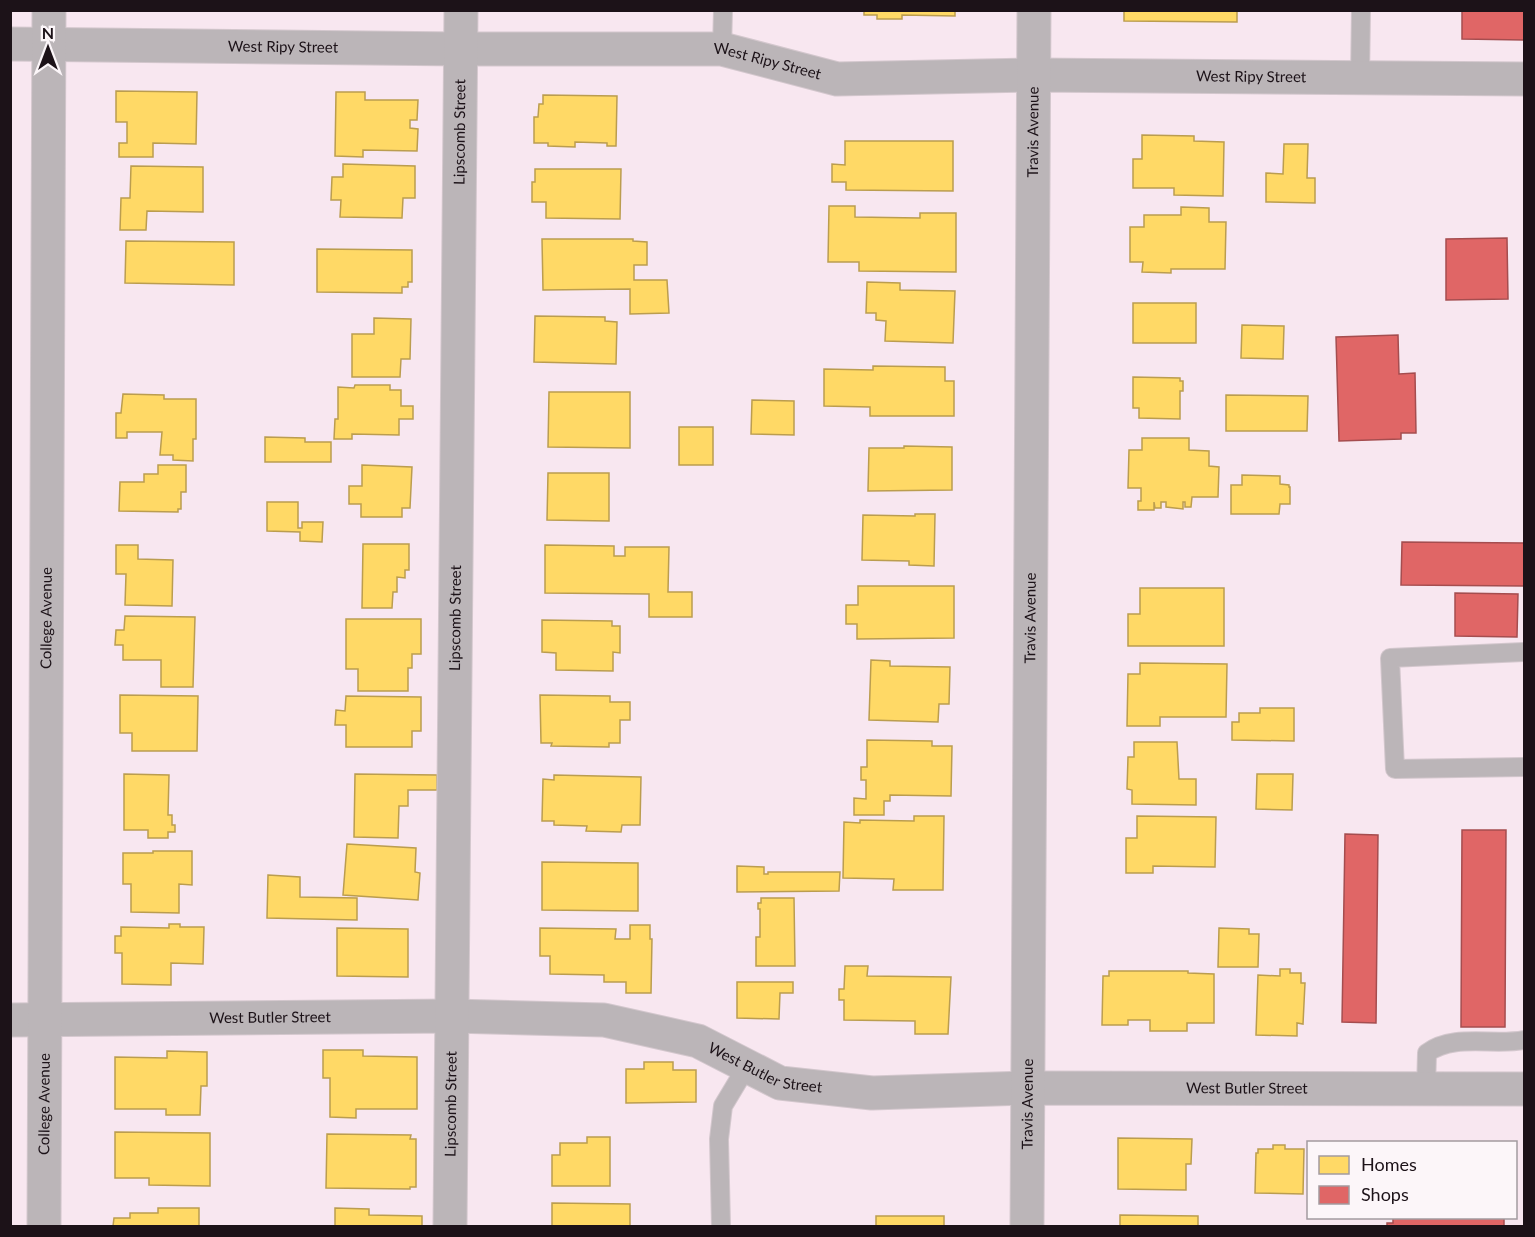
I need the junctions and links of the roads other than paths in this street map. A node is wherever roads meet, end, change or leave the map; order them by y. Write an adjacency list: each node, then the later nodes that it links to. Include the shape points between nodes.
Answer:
1 (49, 10): 7 (street, College Avenue)
2 (461, 10): 8 (street, Lipscomb Street)
3 (723, 10): 9 (lane)
4 (1034, 10): 10 (street, Travis Avenue)
5 (1361, 10): 11 (lane)
6 (10, 44): 7 (street, West Ripy Street)
7 (49, 44): 8 (street, West Ripy Street); 17 (street, College Avenue)
8 (460, 49): 9 (street, West Ripy Street); 15 (street, Lipscomb Street)
9 (722, 49): 10 (street, West Ripy Street, via 837,79)
10 (1034, 75): 11 (street, West Ripy Street); 20 (street, Travis Avenue)
11 (1360, 78): 12 (street, West Ripy Street)
12 (1524, 79)
13 (1524, 652): 14 (lane, via 1390,658 1395,768)
14 (1524, 767)
15 (452, 1016): 17 (street, West Butler Street); 19 (street, West Butler Street, via 604,1020 698,1041); 24 (street, Lipscomb Street)
16 (10, 1020): 17 (street, West Butler Street)
17 (45, 1020): 23 (street, College Avenue)
18 (1524, 1040): 21 (lane, via 1450,1042 1436,1046 1427,1053)
19 (747, 1066): 20 (street, West Butler Street, via 780,1083 872,1093); 25 (lane, via 723,1106 718,1139)
20 (1028, 1088): 21 (street, West Butler Street); 26 (street, Travis Avenue)
21 (1426, 1089): 22 (street, West Butler Street)
22 (1524, 1089)
23 (44, 1227)
24 (450, 1227)
25 (721, 1227)
26 (1027, 1227)

